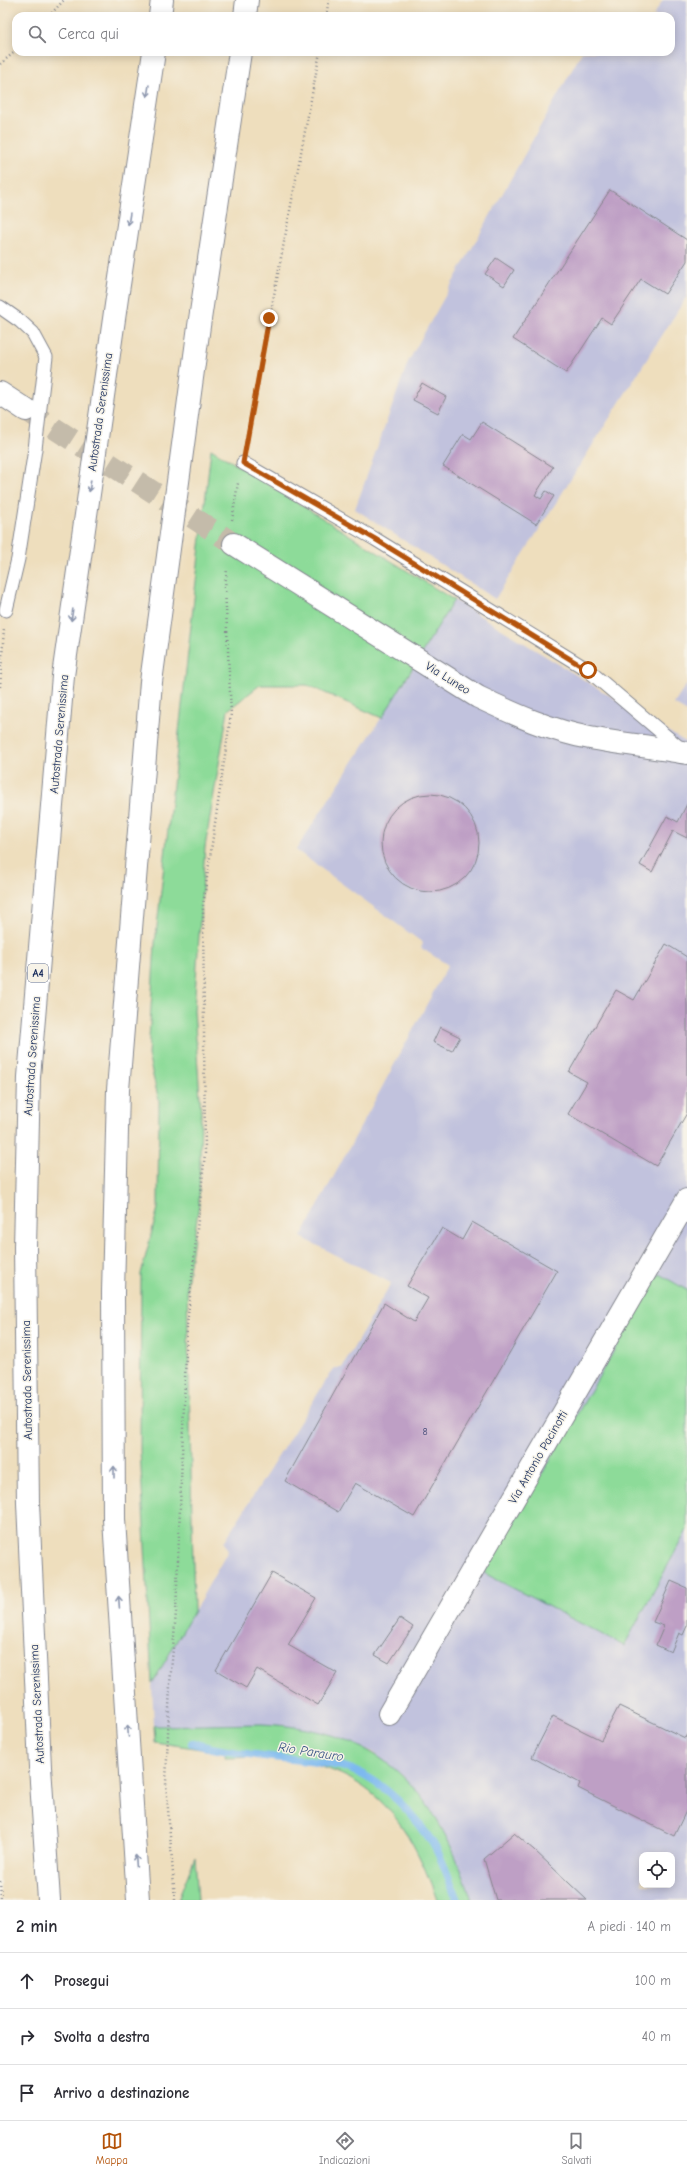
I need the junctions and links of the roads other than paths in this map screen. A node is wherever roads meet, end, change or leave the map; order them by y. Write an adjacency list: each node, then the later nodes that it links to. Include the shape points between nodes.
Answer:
1 (162, 0): 3 (main road)
2 (247, 0): 4 (main road)
3 (160, 12)
4 (246, 12)
5 (153, 56): 16 (main road, Autostrada Serenissima / A4, one-way to 16, via 63,676 29,1077 25,1247 28,1503)
6 (239, 56): 17 (main road, one-way to 6, via 114,1519 113,1292 118,1090 151,682)
7 (0, 307): 12 (lane, via 33,333 46,357 18,558)
8 (0, 393): 9 (main road)
9 (26, 410)
10 (243, 463): 13 (lane, via 375,539 588,670)
11 (233, 536): 13 (main road, Via Luneo, via 478,697 560,731 589,738)
12 (6, 610)
13 (685, 752)
14 (687, 1200): 15 (main road, Via Antonio Pacinotti)
15 (389, 1714)
16 (49, 1900)
17 (138, 1900)

